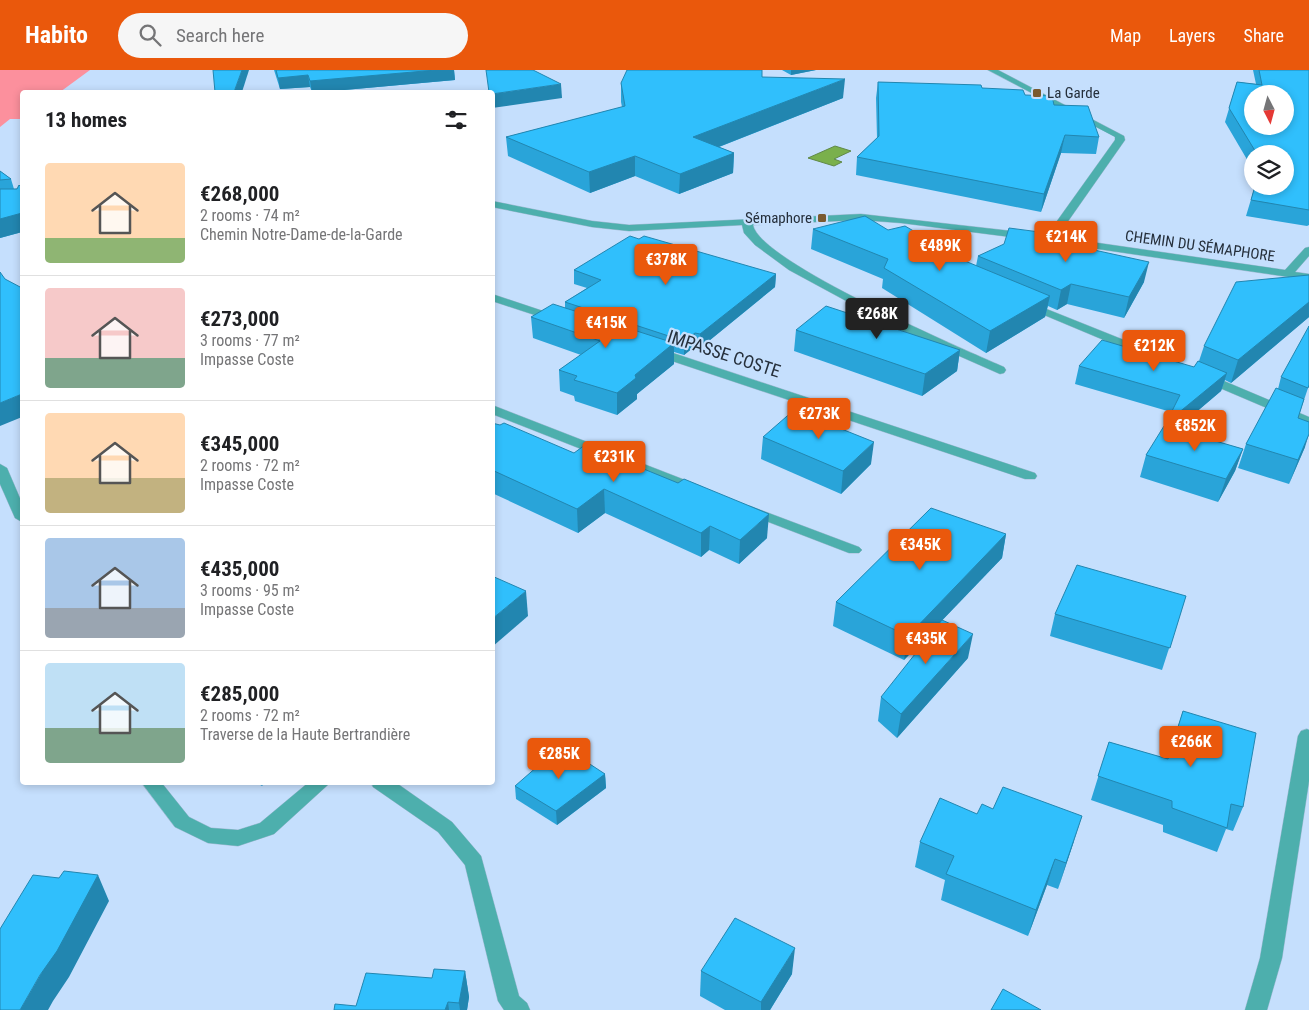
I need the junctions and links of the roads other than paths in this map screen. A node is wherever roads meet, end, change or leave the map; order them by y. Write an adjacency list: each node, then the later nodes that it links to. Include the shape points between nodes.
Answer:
1 (992, 70): 6 (street, via 1119,136 1120,140)
2 (495, 205): 4 (street, CHEMIN DU SÉMAPHORE, via 613,227)
3 (901, 220): 4 (street, CHEMIN DU SÉMAPHORE, via 861,217); 5 (street, via 898,227); 6 (street, CHEMIN DU SÉMAPHORE)
4 (747, 222): 15 (street, via 749,233 759,243 793,268 902,326)
5 (902, 236)
6 (1050, 239): 8 (street, CHEMIN DU SÉMAPHORE)
7 (1309, 250): 8 (street, CHEMIN DU SÉMAPHORE)
8 (1287, 274): 9 (street, CHEMIN DU SÉMAPHORE)
9 (1309, 277)
10 (495, 298): 12 (street)
11 (1016, 300): 14 (street)
12 (568, 322)
13 (643, 347): 20 (street, IMPASSE COSTE)
14 (1173, 364)
15 (1000, 370)
16 (1191, 371): 18 (street)
17 (495, 410): 21 (street)
18 (1309, 422)
19 (0, 468): 23 (street)
20 (1030, 476)
21 (715, 496)
22 (733, 503): 24 (street)
23 (20, 513)
24 (854, 550)
25 (1307, 736): 30 (street, via 1271,958)
26 (152, 785): 27 (street, via 182,822 208,835 238,838 267,829)
27 (318, 785)
28 (384, 785): 29 (street, via 445,827 474,862 509,1001)
29 (519, 1010)
30 (1256, 1010)

